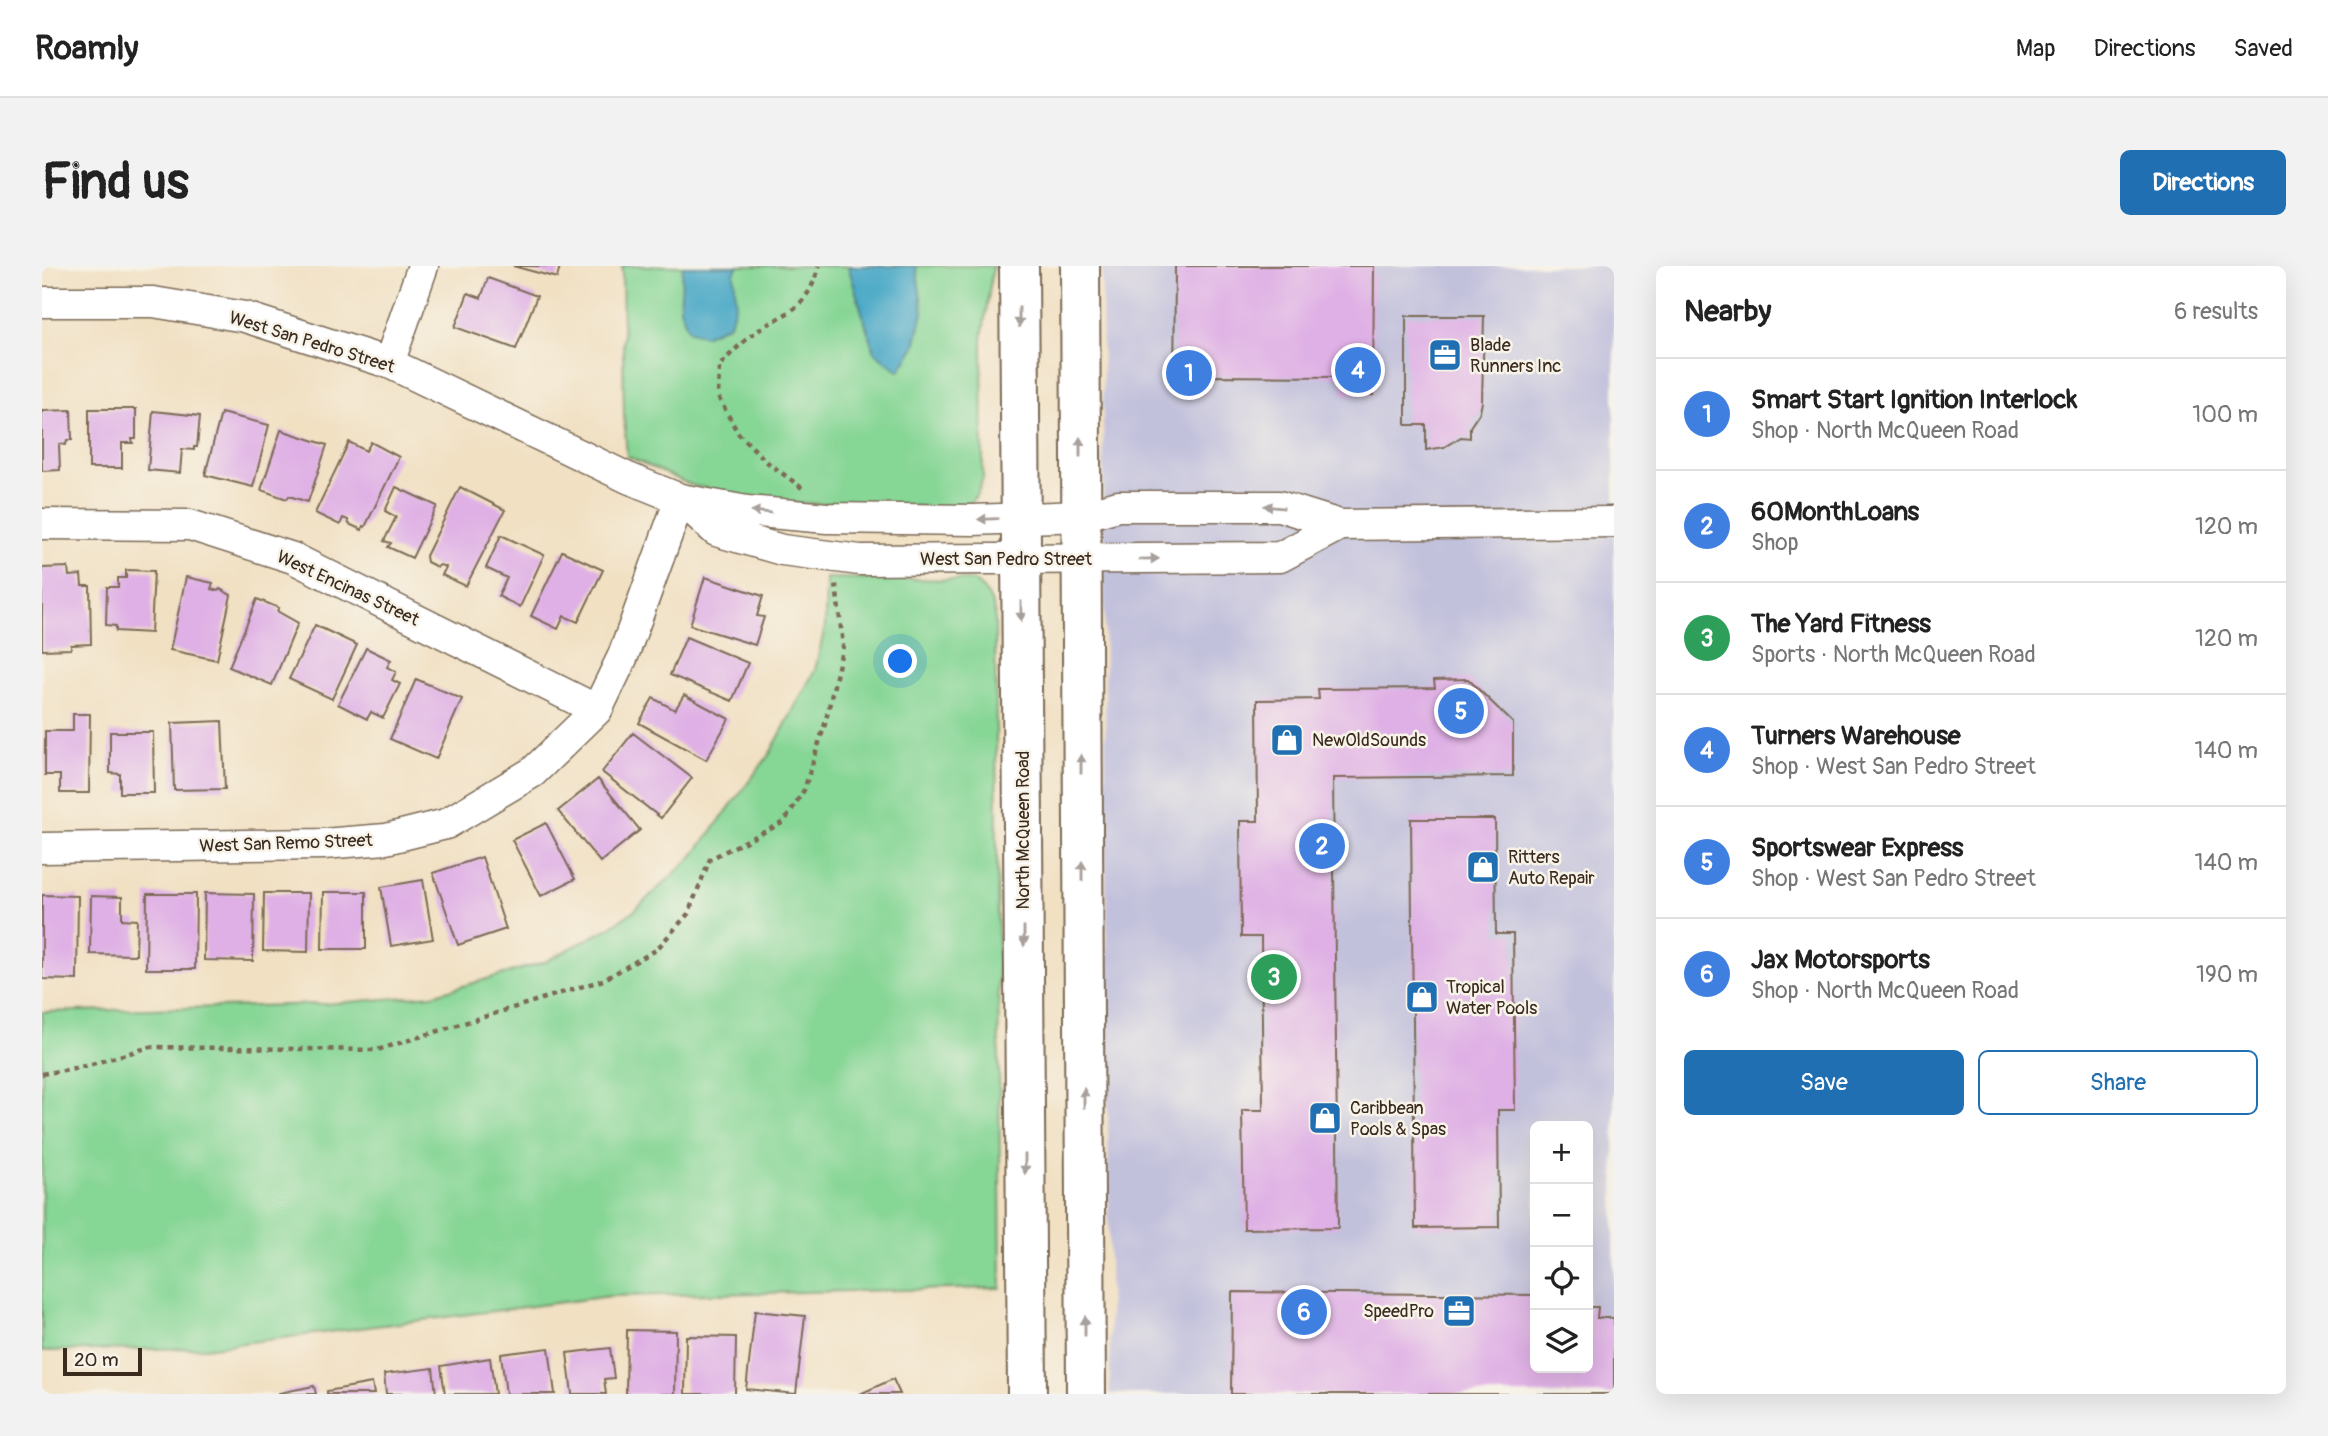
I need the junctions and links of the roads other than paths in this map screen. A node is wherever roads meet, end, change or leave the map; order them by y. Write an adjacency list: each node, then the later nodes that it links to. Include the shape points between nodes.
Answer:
1 (423, 266): 5 (street)
2 (1019, 266): 8 (main road, North McQueen Road, one-way to 8)
3 (1080, 266): 7 (main road, one-way to 3)
4 (42, 302): 5 (street, West San Pedro Street, via 153,302 245,317)
5 (389, 363): 6 (street, West San Pedro Street)
6 (680, 499): 8 (street, West San Pedro Street, one-way to 6, via 827,518); 12 (street, West San Pedro Street, via 716,531 782,550 860,560); 14 (street, West San Remo Street, via 623,656)
7 (1081, 516): 8 (street, West San Pedro Street); 11 (street, West San Pedro Street, one-way to 7, via 1279,506 1118,506); 13 (main road)
8 (1021, 518): 12 (main road, North McQueen Road)
9 (1614, 522): 11 (street, West San Pedro Street)
10 (42, 524): 14 (street, West Encinas Street, via 190,525 293,558)
11 (1340, 526): 13 (street, West San Pedro Street, one-way to 11, via 1280,557)
12 (1021, 559): 13 (street, West San Pedro Street); 16 (main road, North McQueen Road, one-way to 16)
13 (1081, 559): 17 (main road, one-way to 13)
14 (597, 710): 15 (street, West San Remo Street, via 533,772 446,824 386,839)
15 (42, 848)
16 (1027, 1394)
17 (1086, 1394)

